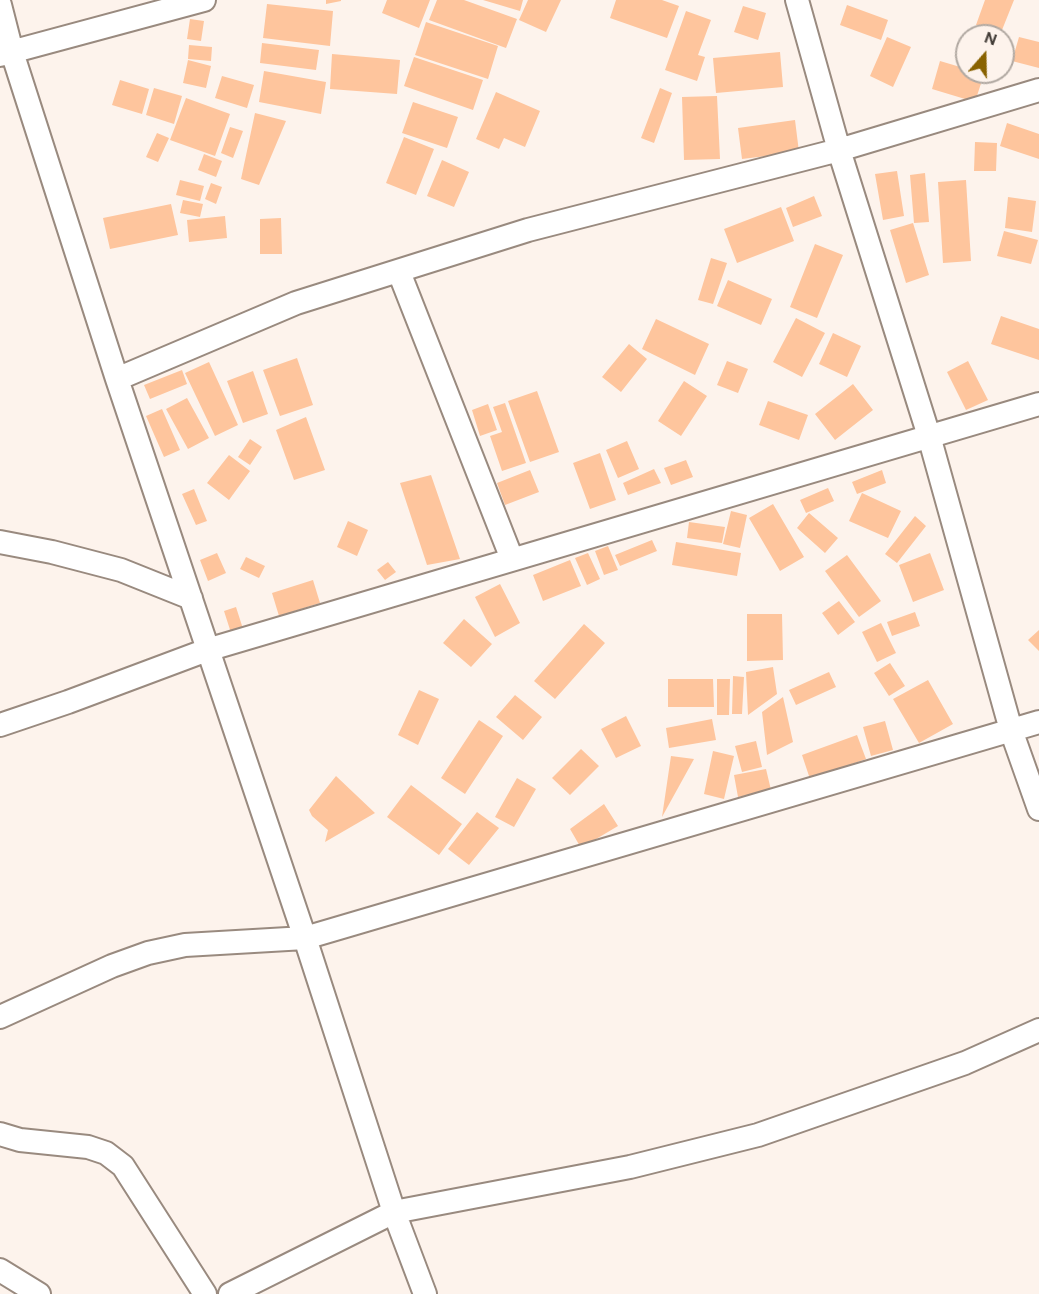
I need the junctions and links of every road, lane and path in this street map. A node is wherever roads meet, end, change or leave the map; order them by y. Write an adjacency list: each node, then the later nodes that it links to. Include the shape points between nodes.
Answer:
1 (204, 0): 4 (street)
2 (797, 0): 6 (street)
3 (0, 5): 4 (street)
4 (6, 53): 8 (street)
5 (1039, 90): 6 (street)
6 (839, 150): 7 (street, via 528,230); 10 (street)
7 (399, 272): 8 (street, via 296,303); 12 (street)
8 (117, 379): 13 (street)
9 (1039, 404): 10 (street)
10 (929, 436): 12 (street); 17 (street)
11 (0, 542): 13 (street, via 121,570)
12 (512, 559): 14 (street)
13 (191, 598): 14 (street)
14 (207, 650): 16 (street); 19 (street)
15 (1039, 722): 17 (street)
16 (0, 724)
17 (1011, 730): 18 (street); 19 (street)
18 (1039, 809)
19 (305, 938): 20 (street, via 185,945 148,953); 23 (street)
20 (0, 1017)
21 (1039, 1030): 23 (street, via 965,1063 758,1135 630,1167)
22 (0, 1134): 26 (street, via 20,1140 88,1147 106,1153 123,1166)
23 (394, 1212): 27 (street); 28 (street)
24 (0, 1270): 25 (street)
25 (39, 1294)
26 (205, 1294)
27 (230, 1294)
28 (425, 1294)

